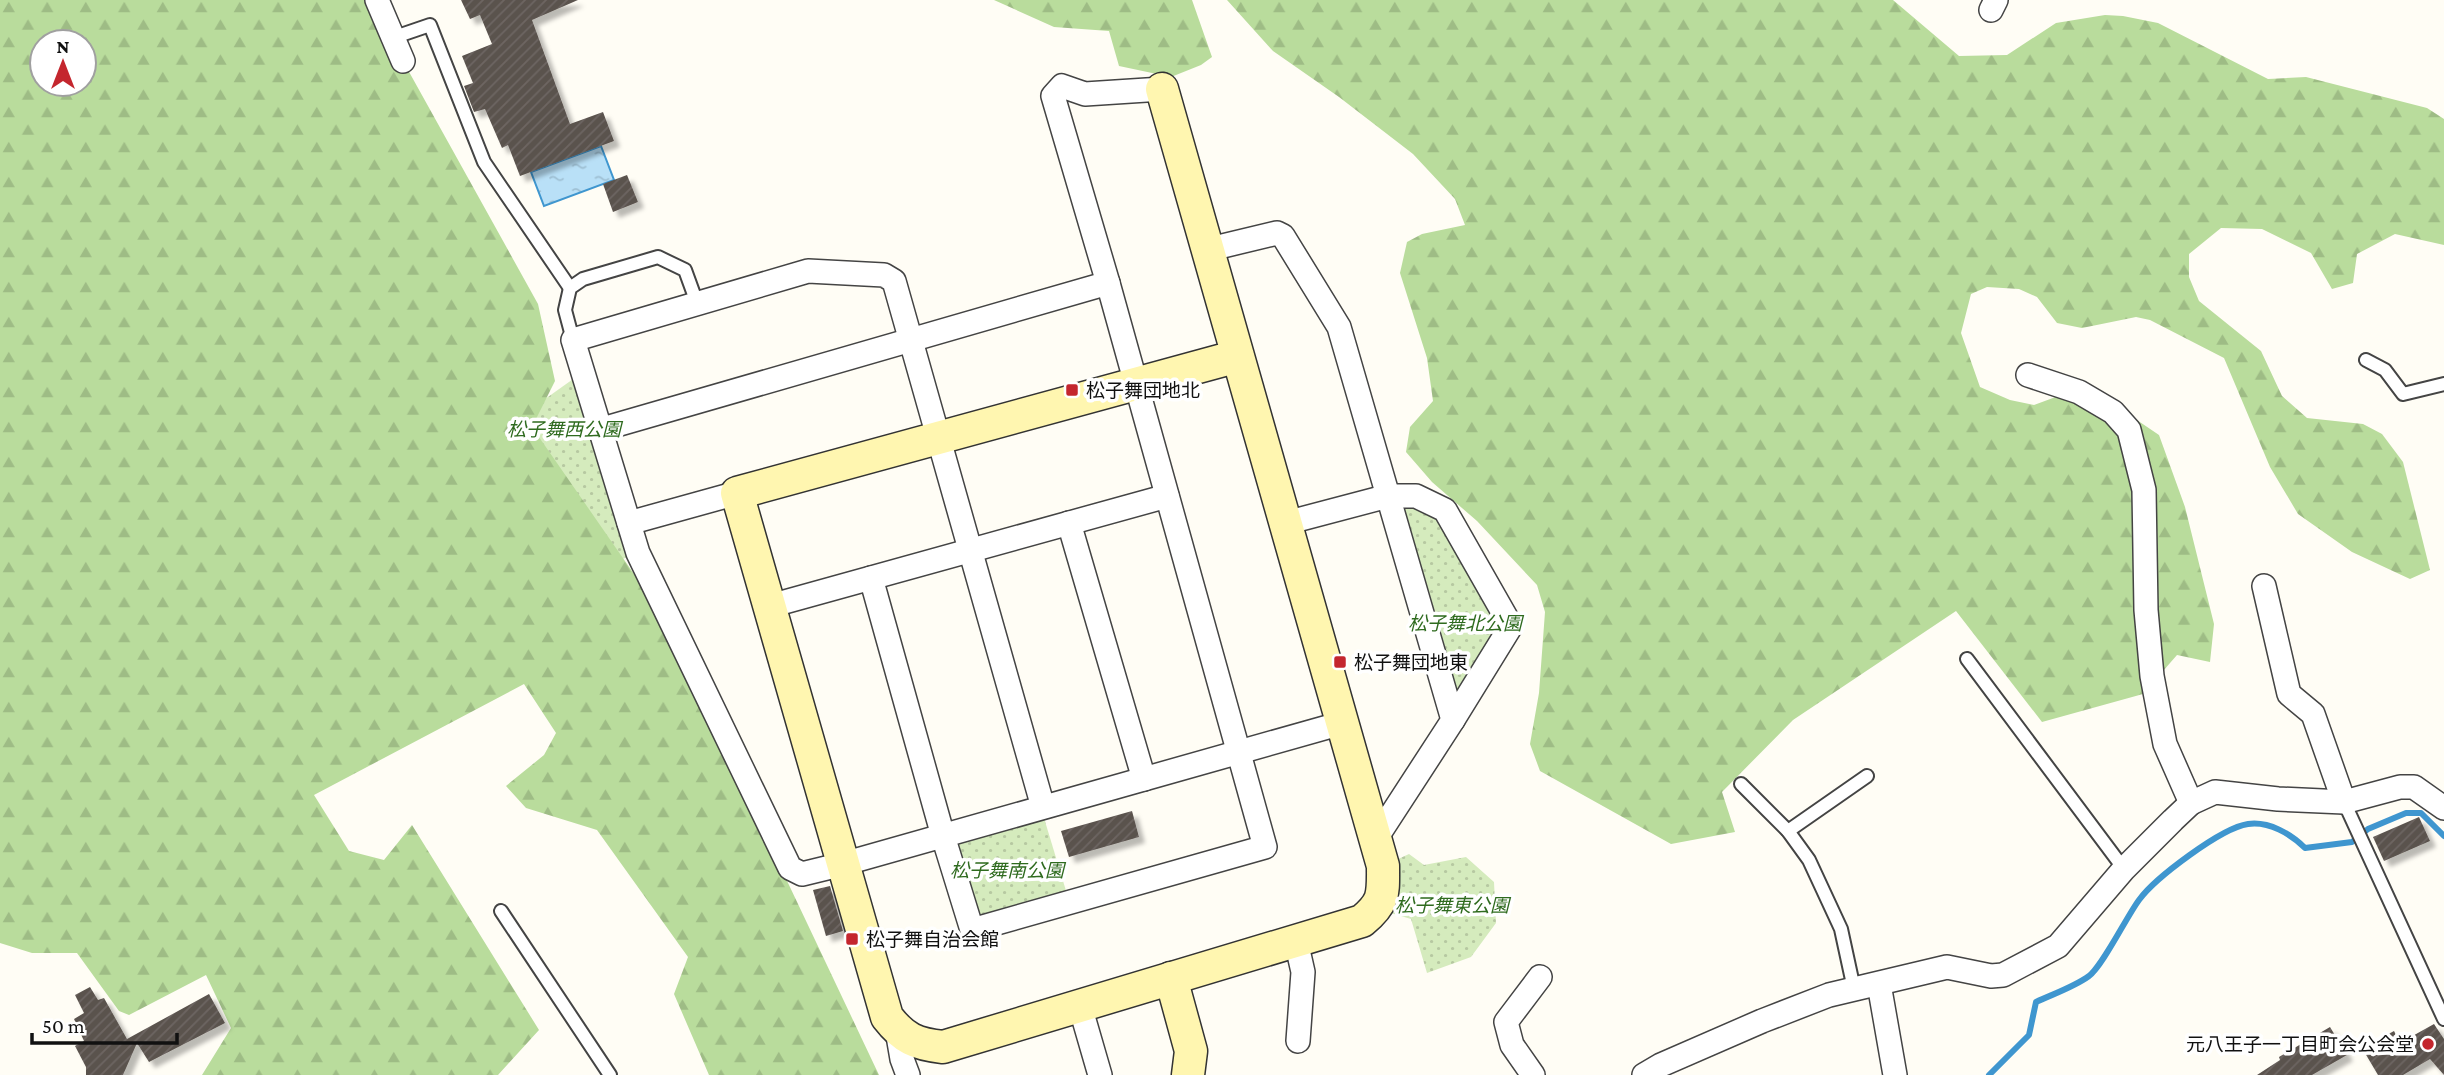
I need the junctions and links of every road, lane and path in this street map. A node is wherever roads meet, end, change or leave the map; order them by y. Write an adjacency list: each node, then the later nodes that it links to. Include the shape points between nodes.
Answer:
1 (376, 0): 2 (street)
2 (392, 38): 3 (street); 7 (lane, via 430,25 484,162)
3 (403, 61)
4 (1162, 89): 5 (street); 6 (street, via 1085,94 1062,86 1053,96)
5 (1206, 250): 11 (street); 20 (street, via 1277,233 1283,236 1339,327)
6 (1108, 283): 9 (street); 14 (street)
7 (570, 288): 8 (lane, via 583,279 658,257 685,270); 10 (lane, via 565,310)
8 (697, 303): 9 (street, via 808,271 884,275 894,281); 10 (street)
9 (911, 340): 16 (street); 17 (street)
10 (573, 341): 16 (street)
11 (1238, 356): 14 (street); 23 (street)
12 (2366, 360): 15 (lane, via 2385,370 2403,394)
13 (2028, 375): 36 (street, via 2079,392 2113,412 2129,430 2144,490 2152,676 2165,744)
14 (1137, 384): 17 (street); 19 (street)
15 (2444, 384)
16 (599, 430): 21 (street)
17 (938, 439): 18 (street); 24 (street)
18 (737, 494): 21 (street); 27 (street)
19 (1167, 496): 22 (street); 31 (street)
20 (1388, 496): 23 (street); 29 (street); 29 (street, via 1416,496 1445,510 1511,626)
21 (629, 523): 42 (street, via 638,554 790,868 802,874)
22 (1069, 523): 24 (street); 33 (street)
23 (1286, 523): 30 (street)
24 (970, 551): 25 (street); 37 (street)
25 (871, 578): 27 (street); 40 (street)
26 (2264, 586): 35 (street, via 2289,694 2313,714)
27 (770, 606): 42 (street)
28 (1967, 659): 43 (lane)
29 (1452, 720): 41 (street)
30 (1342, 723): 31 (street); 41 (street)
31 (1239, 752): 33 (street); 40 (street, via 1265,847 1053,908 972,930)
32 (1867, 776): 39 (lane)
33 (1144, 779): 37 (street)
34 (1741, 784): 39 (lane)
35 (2344, 802): 36 (street, via 2215,792); 38 (street, via 2414,788); 51 (lane)
36 (2191, 803): 43 (street)
37 (1043, 807): 40 (street)
38 (2444, 808)
39 (1788, 831): 49 (lane, via 1809,860 1841,929)
40 (943, 836): 42 (street)
41 (1375, 840): 45 (street, via 1383,891 1377,909 1363,921)
42 (843, 864): 52 (street, via 887,1017)
43 (2123, 869): 48 (street, via 2058,946 2003,975 1947,967)
44 (501, 911): 55 (lane)
45 (1296, 941): 47 (street); 53 (street, via 1303,972)
46 (1540, 976): 59 (street, via 1506,1022 1512,1045)
47 (1171, 978): 50 (street); 58 (street, via 1191,1051)
48 (1879, 984): 49 (street); 60 (street)
49 (1854, 989): 54 (street, via 1762,1021)
50 (1080, 1006): 52 (street, via 943,1047 913,1041); 57 (street)
51 (2444, 1019)
52 (897, 1030): 56 (street)
53 (1298, 1041)
54 (1659, 1072)
55 (610, 1075)
56 (908, 1075)
57 (1100, 1075)
58 (1188, 1075)
59 (1533, 1075)
60 (1895, 1075)

